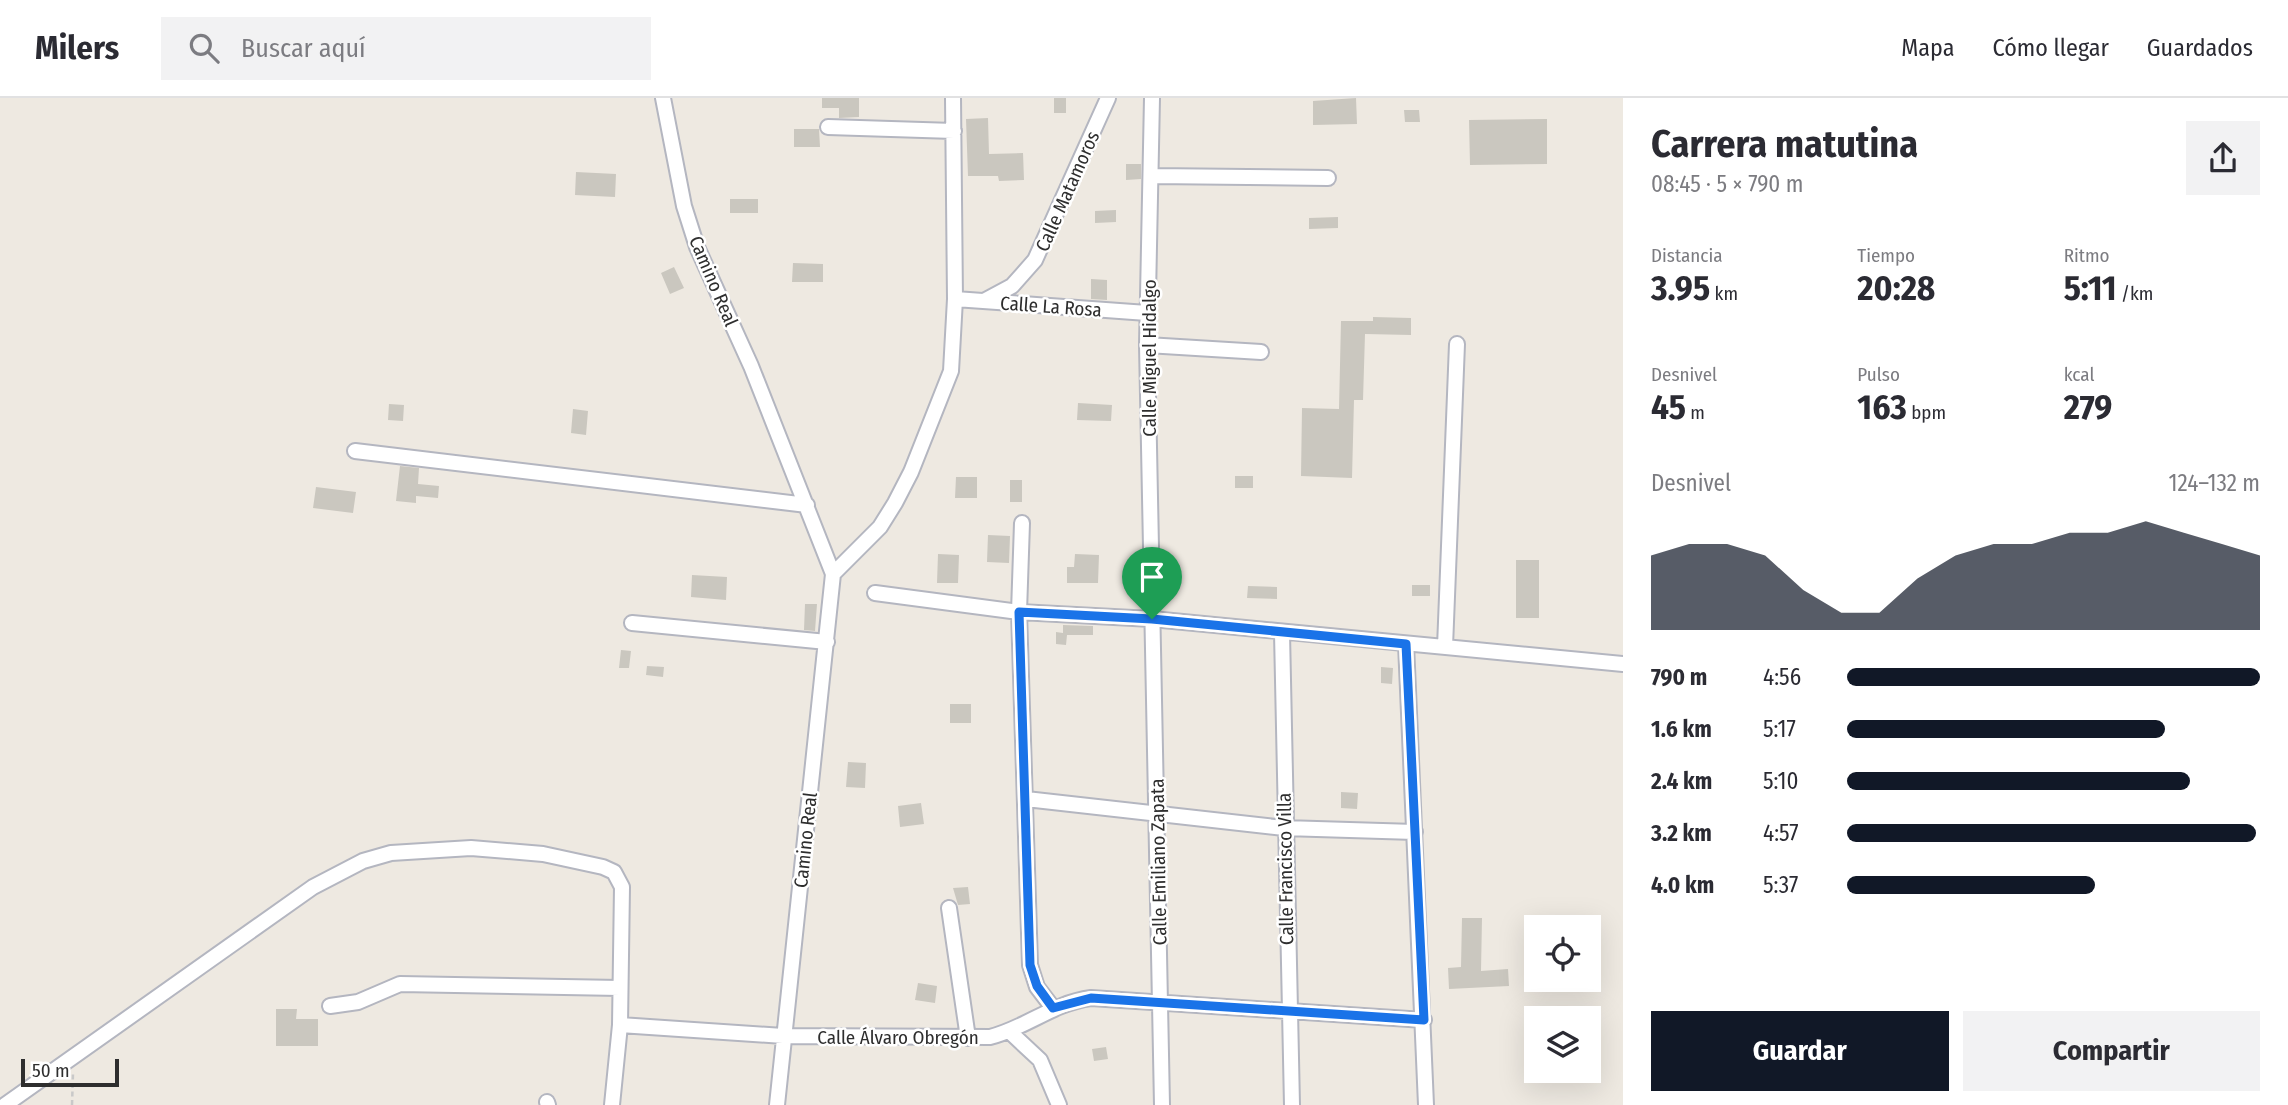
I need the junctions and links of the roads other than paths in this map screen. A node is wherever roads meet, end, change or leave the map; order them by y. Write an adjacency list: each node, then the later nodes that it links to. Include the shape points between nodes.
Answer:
1 (663, 98): 16 (street, Camino Real, via 684,206 697,247)
2 (953, 98): 6 (street)
3 (1108, 98): 10 (street, Calle Matamoros, via 1035,260 1012,286)
4 (1152, 98): 7 (street, Calle Miguel Hidalgo)
5 (828, 127): 6 (street)
6 (954, 131): 9 (street)
7 (1152, 176): 8 (street); 11 (street, Calle Miguel Hidalgo)
8 (1328, 178)
9 (955, 299): 10 (street, Calle La Rosa); 18 (street, via 951,371 911,472 880,527)
10 (984, 301): 11 (street, Calle La Rosa)
11 (1147, 313): 13 (street, Calle Miguel Hidalgo)
12 (1457, 344): 26 (street)
13 (1147, 345): 14 (street); 21 (street, Calle Miguel Hidalgo)
14 (1261, 352)
15 (355, 451): 16 (street)
16 (807, 505): 18 (street, Camino Real)
17 (1022, 523): 20 (street)
18 (833, 575): 24 (street, Camino Real)
19 (874, 593): 20 (street)
20 (1019, 612): 21 (street); 28 (street)
21 (1152, 619): 23 (street); 29 (street, Calle Emiliano Zapata)
22 (632, 623): 24 (street)
23 (1282, 633): 25 (street); 30 (street, Calle Francisco Villa)
24 (827, 642): 41 (street, Camino Real)
25 (1406, 644): 26 (street); 31 (street)
26 (1446, 647): 27 (street)
27 (1623, 664)
28 (1027, 799): 29 (street); 36 (street, via 1030,965 1037,986)
29 (1157, 813): 30 (street); 34 (street, Calle Emiliano Zapata)
30 (1284, 828): 31 (street); 37 (street, Calle Francisco Villa)
31 (1415, 832): 38 (street)
32 (949, 908): 42 (street)
33 (620, 988): 35 (street, via 400,984 367,999); 39 (street); 43 (street, via 624,903 614,872 543,854 471,848 391,853 363,860 313,887)
34 (1160, 1003): 36 (street, Calle Álvaro Obregón, via 1091,998); 37 (street, Calle Álvaro Obregón); 47 (street, Calle Emiliano Zapata)
35 (330, 1006)
36 (1053, 1008): 40 (street, Calle Álvaro Obregón)
37 (1289, 1013): 38 (street, Calle Álvaro Obregón); 48 (street, Calle Francisco Villa)
38 (1424, 1020): 49 (street)
39 (620, 1025): 41 (street, Calle Álvaro Obregón); 44 (street)
40 (1010, 1032): 42 (street, Calle Álvaro Obregón); 46 (street, via 1040,1060)
41 (783, 1036): 42 (street, Calle Álvaro Obregón); 45 (street, Camino Real)
42 (968, 1038)
43 (5, 1105)
44 (612, 1105)
45 (777, 1105)
46 (1059, 1105)
47 (1162, 1105)
48 (1292, 1105)
49 (1426, 1105)

